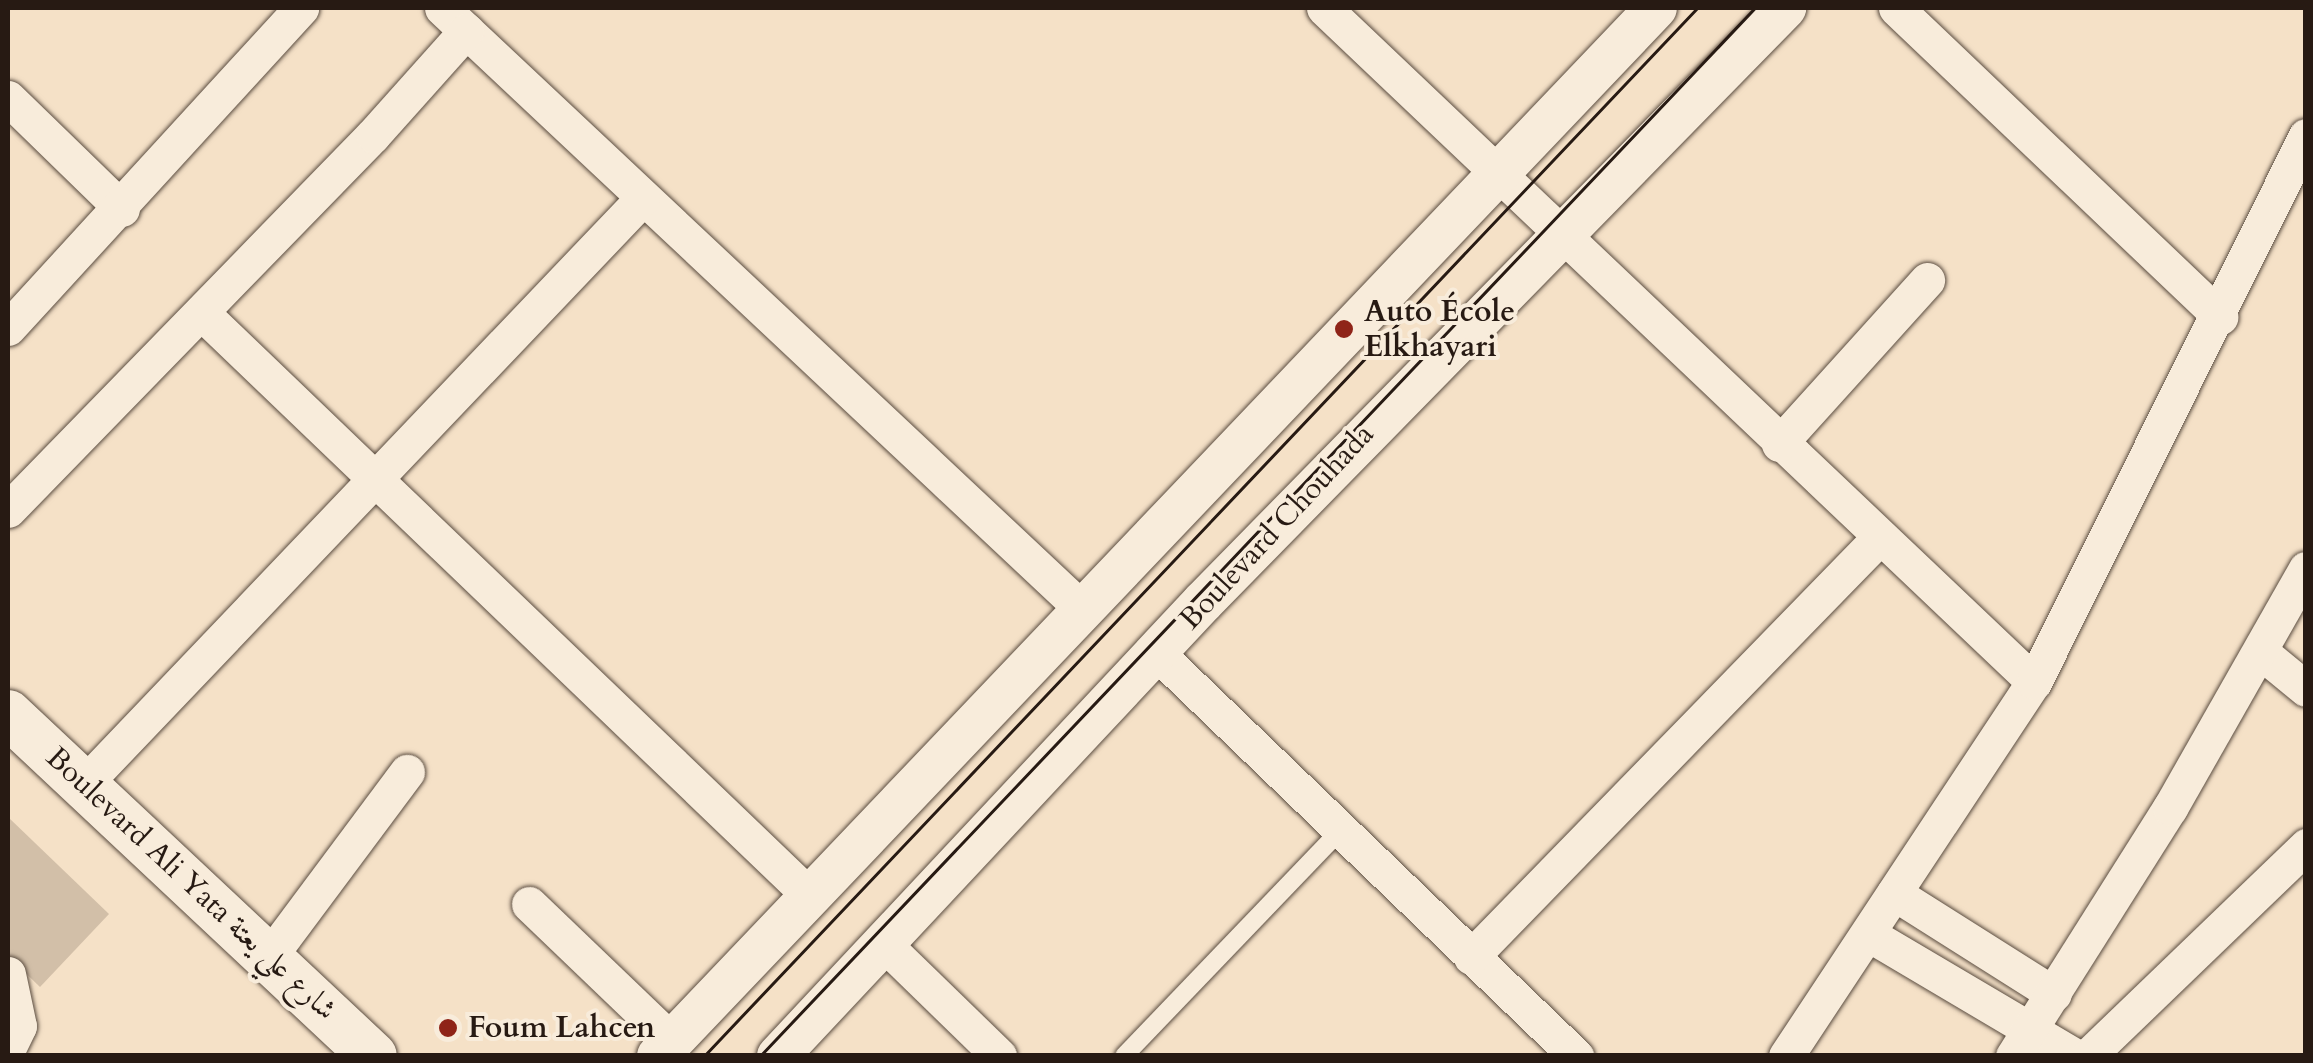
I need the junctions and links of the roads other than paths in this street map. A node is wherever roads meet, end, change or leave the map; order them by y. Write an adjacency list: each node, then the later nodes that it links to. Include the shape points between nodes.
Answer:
1 (301, 8): 11 (street)
2 (1324, 8): 9 (street)
3 (1656, 8): 9 (street)
4 (1786, 8): 12 (street, Boulevard Chouhada)
5 (1896, 8): 15 (street)
6 (454, 19): 10 (street); 14 (street)
7 (8, 98): 11 (street)
8 (2306, 136): 15 (street)
9 (1496, 170): 12 (street); 22 (street)
10 (642, 199): 18 (street); 22 (street)
11 (122, 209): 16 (street)
12 (1562, 234): 17 (street); 24 (street, Boulevard Chouhada)
13 (1927, 280): 17 (street)
14 (202, 313): 18 (street); 19 (street)
15 (2220, 317): 25 (street)
16 (8, 328)
17 (1778, 444): 20 (street)
18 (371, 478): 29 (street); 33 (street)
19 (8, 510)
20 (1877, 540): 25 (street); 38 (street)
21 (2306, 570): 23 (street)
22 (1081, 608): 33 (street)
23 (2261, 652): 26 (street); 40 (street)
24 (1159, 655): 30 (street); 36 (street, Boulevard Chouhada)
25 (2034, 682): 32 (street)
26 (2306, 689)
27 (8, 714): 29 (main road, Boulevard Ali Yata شارع علي يعتة)
28 (408, 772): 37 (street)
29 (85, 783): 37 (main road, Boulevard Ali Yata شارع علي يعتة)
30 (1338, 832): 38 (street); 47 (lane)
31 (2306, 846): 51 (street)
32 (1894, 893): 35 (street); 40 (street)
33 (809, 895): 42 (street)
34 (529, 904): 42 (street)
35 (1870, 935): 41 (street); 49 (street)
36 (883, 943): 45 (street, Boulevard Chouhada); 46 (street)
37 (269, 957): 44 (main road, Boulevard Ali Yata شارع علي يعتة)
38 (1472, 957): 48 (street)
39 (8, 974): 43 (street, via 19,1026)
40 (2054, 994): 41 (street)
41 (2023, 1041): 50 (street)
42 (665, 1048)
43 (8, 1049)
44 (373, 1056)
45 (778, 1056)
46 (999, 1056)
47 (1124, 1056)
48 (1576, 1056)
49 (1786, 1056)
50 (2075, 1056)
51 (2088, 1056)

